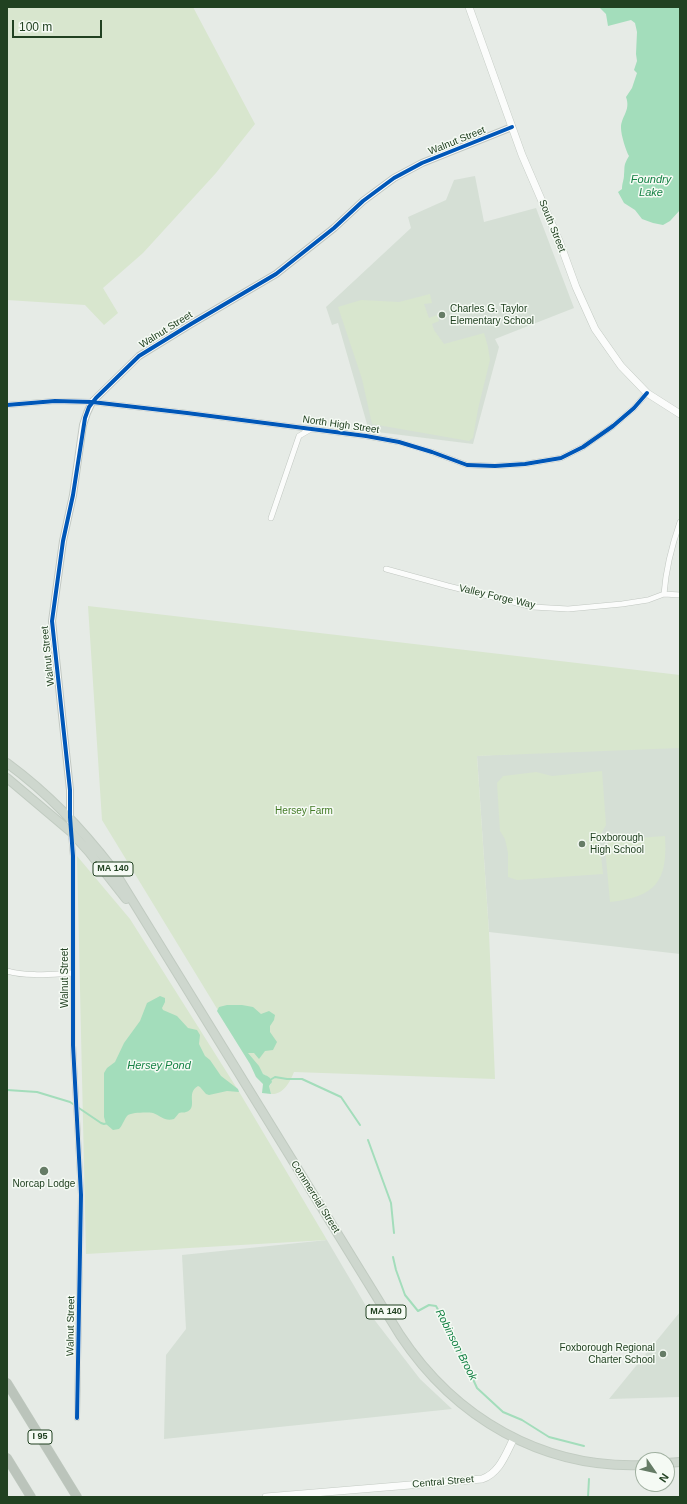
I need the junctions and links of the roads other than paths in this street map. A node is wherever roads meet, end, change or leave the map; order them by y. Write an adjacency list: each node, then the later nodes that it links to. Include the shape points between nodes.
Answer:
1 (469, 7): 2 (main road, South Street)
2 (512, 127): 3 (main road, South Street, via 595,329 621,366); 4 (street, Walnut Street, via 422,163 394,178 276,274 139,356)
3 (647, 393): 6 (main road, South Street); 7 (street, North High Street, via 613,426 583,447 561,458 525,464 467,465 399,442)
4 (92, 402): 5 (street, North High Street, via 55,401); 7 (street, North High Street); 15 (street, Walnut Street, via 84,425 63,541 52,621 70,790)
5 (7, 405)
6 (680, 414)
7 (311, 429): 8 (street, via 299,436)
8 (271, 518)
9 (680, 522): 11 (street, via 671,546)
10 (386, 569): 11 (street, Valley Forge Way, via 533,607 568,609 622,604 648,600)
11 (664, 594): 12 (street, Valley Forge Way)
12 (680, 596)
13 (7, 763): 15 (main road, Commercial Street / MA 140)
14 (7, 778): 16 (main road, Commercial Street / MA 140)
15 (70, 817): 16 (street, Walnut Street); 17 (main road, Commercial Street / MA 140, via 113,868)
16 (71, 832): 17 (main road, Commercial Street / MA 140); 19 (street, Walnut Street)
17 (148, 926): 22 (main road, Commercial Street / MA 140, via 413,1354 458,1402)
18 (7, 971): 19 (street)
19 (73, 973): 21 (street, Walnut Street, via 73,1045 81,1195)
20 (7, 1383): 25 (highway, I 95)
21 (77, 1418)
22 (514, 1438): 24 (main road, MA 140, via 581,1461); 26 (main road, Central Street, via 498,1468 482,1479)
23 (7, 1458): 27 (highway)
24 (635, 1465)
25 (75, 1493)
26 (298, 1496): 28 (main road, Central Street)
27 (31, 1497)
28 (266, 1497)

